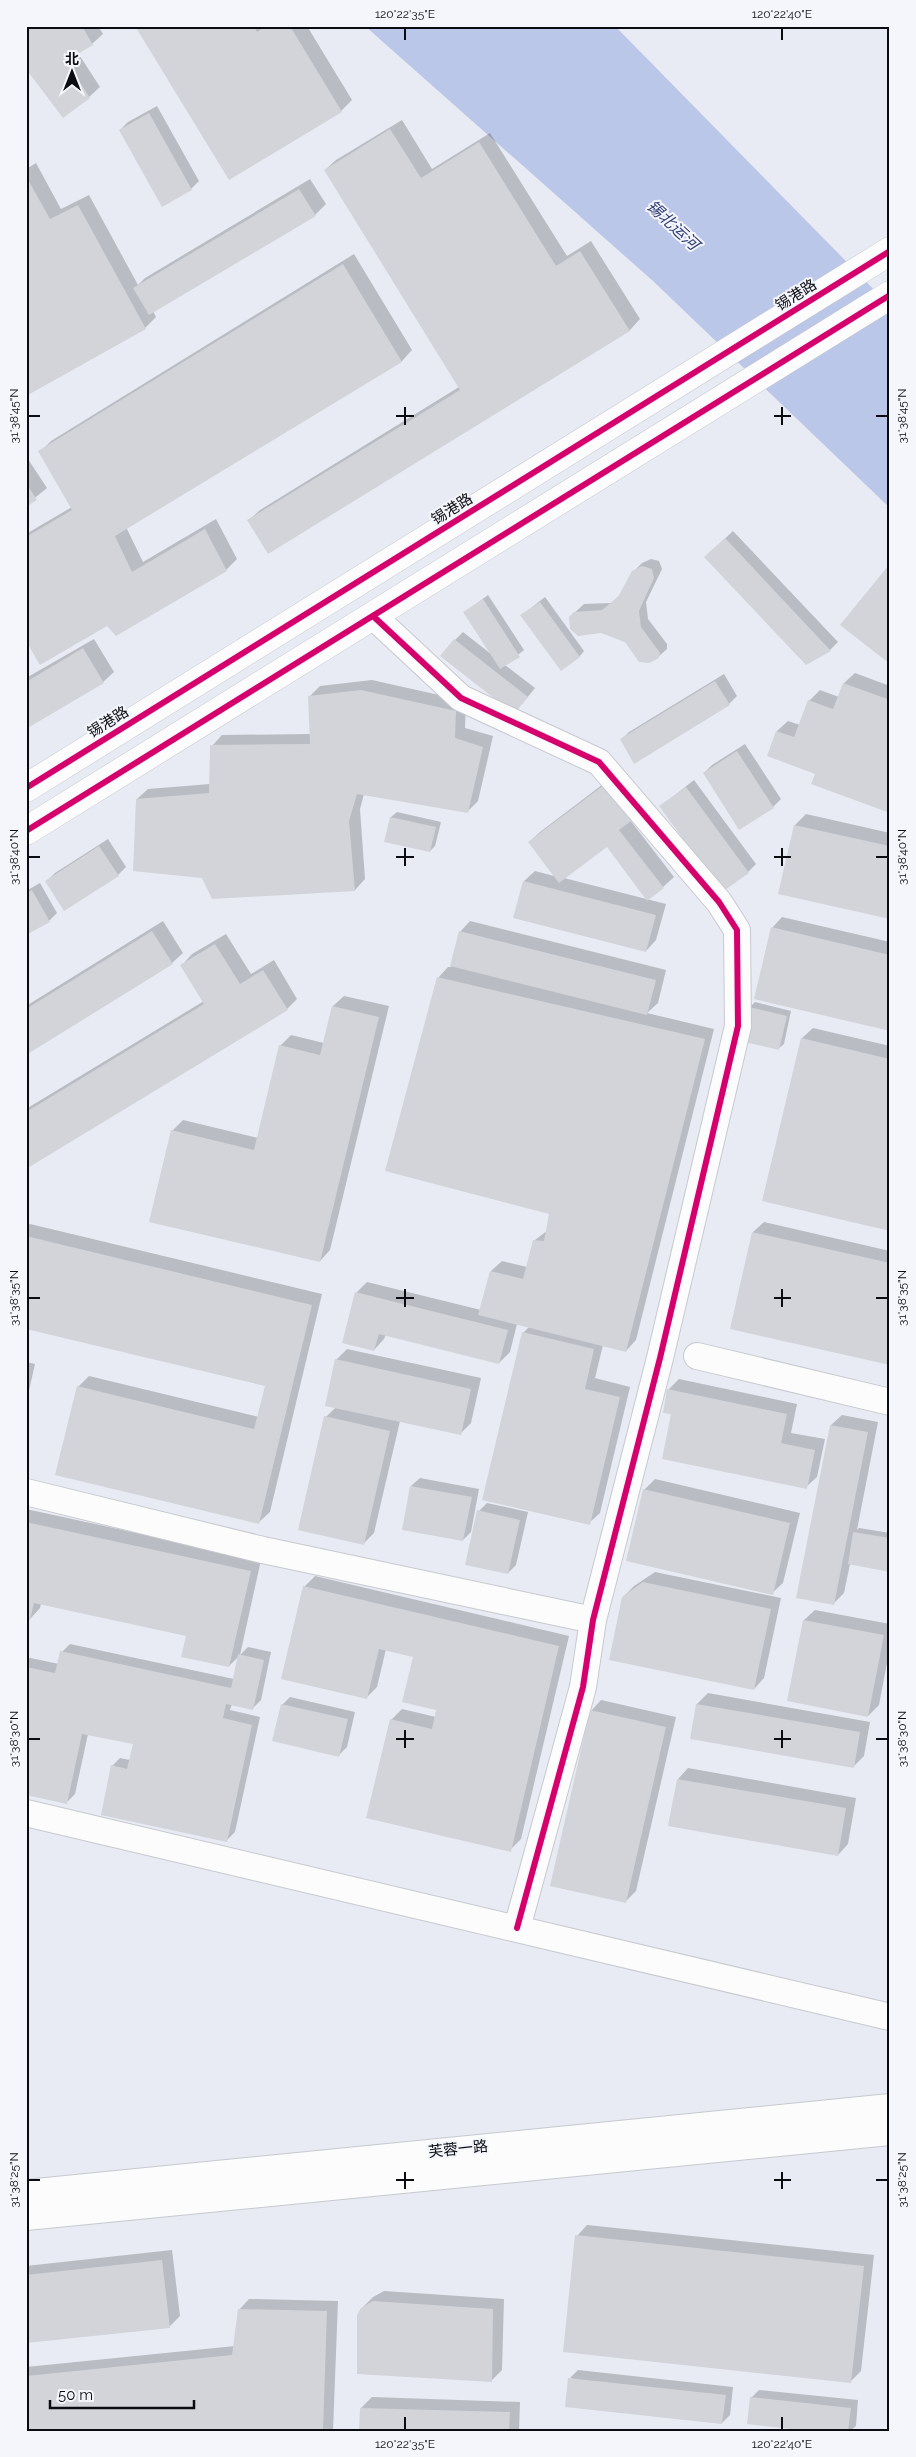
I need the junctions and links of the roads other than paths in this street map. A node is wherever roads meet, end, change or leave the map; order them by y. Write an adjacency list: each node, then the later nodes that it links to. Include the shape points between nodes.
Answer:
1 (890, 251): 4 (main road, 锡港路)
2 (890, 295): 3 (main road)
3 (372, 616): 5 (main road); 9 (street, via 461,698 599,762 720,902 737,930 738,1026 660,1358)
4 (26, 788)
5 (26, 830)
6 (698, 1356): 7 (street)
7 (890, 1402)
8 (26, 1492): 9 (street, via 263,1550)
9 (593, 1620): 11 (street, via 582,1687)
10 (26, 1813): 11 (street)
11 (517, 1928): 12 (street)
12 (890, 2017)
13 (890, 2107): 15 (street, 芙蓉一路)
14 (890, 2132): 16 (street, 芙蓉一路)
15 (26, 2193)
16 (26, 2217)

